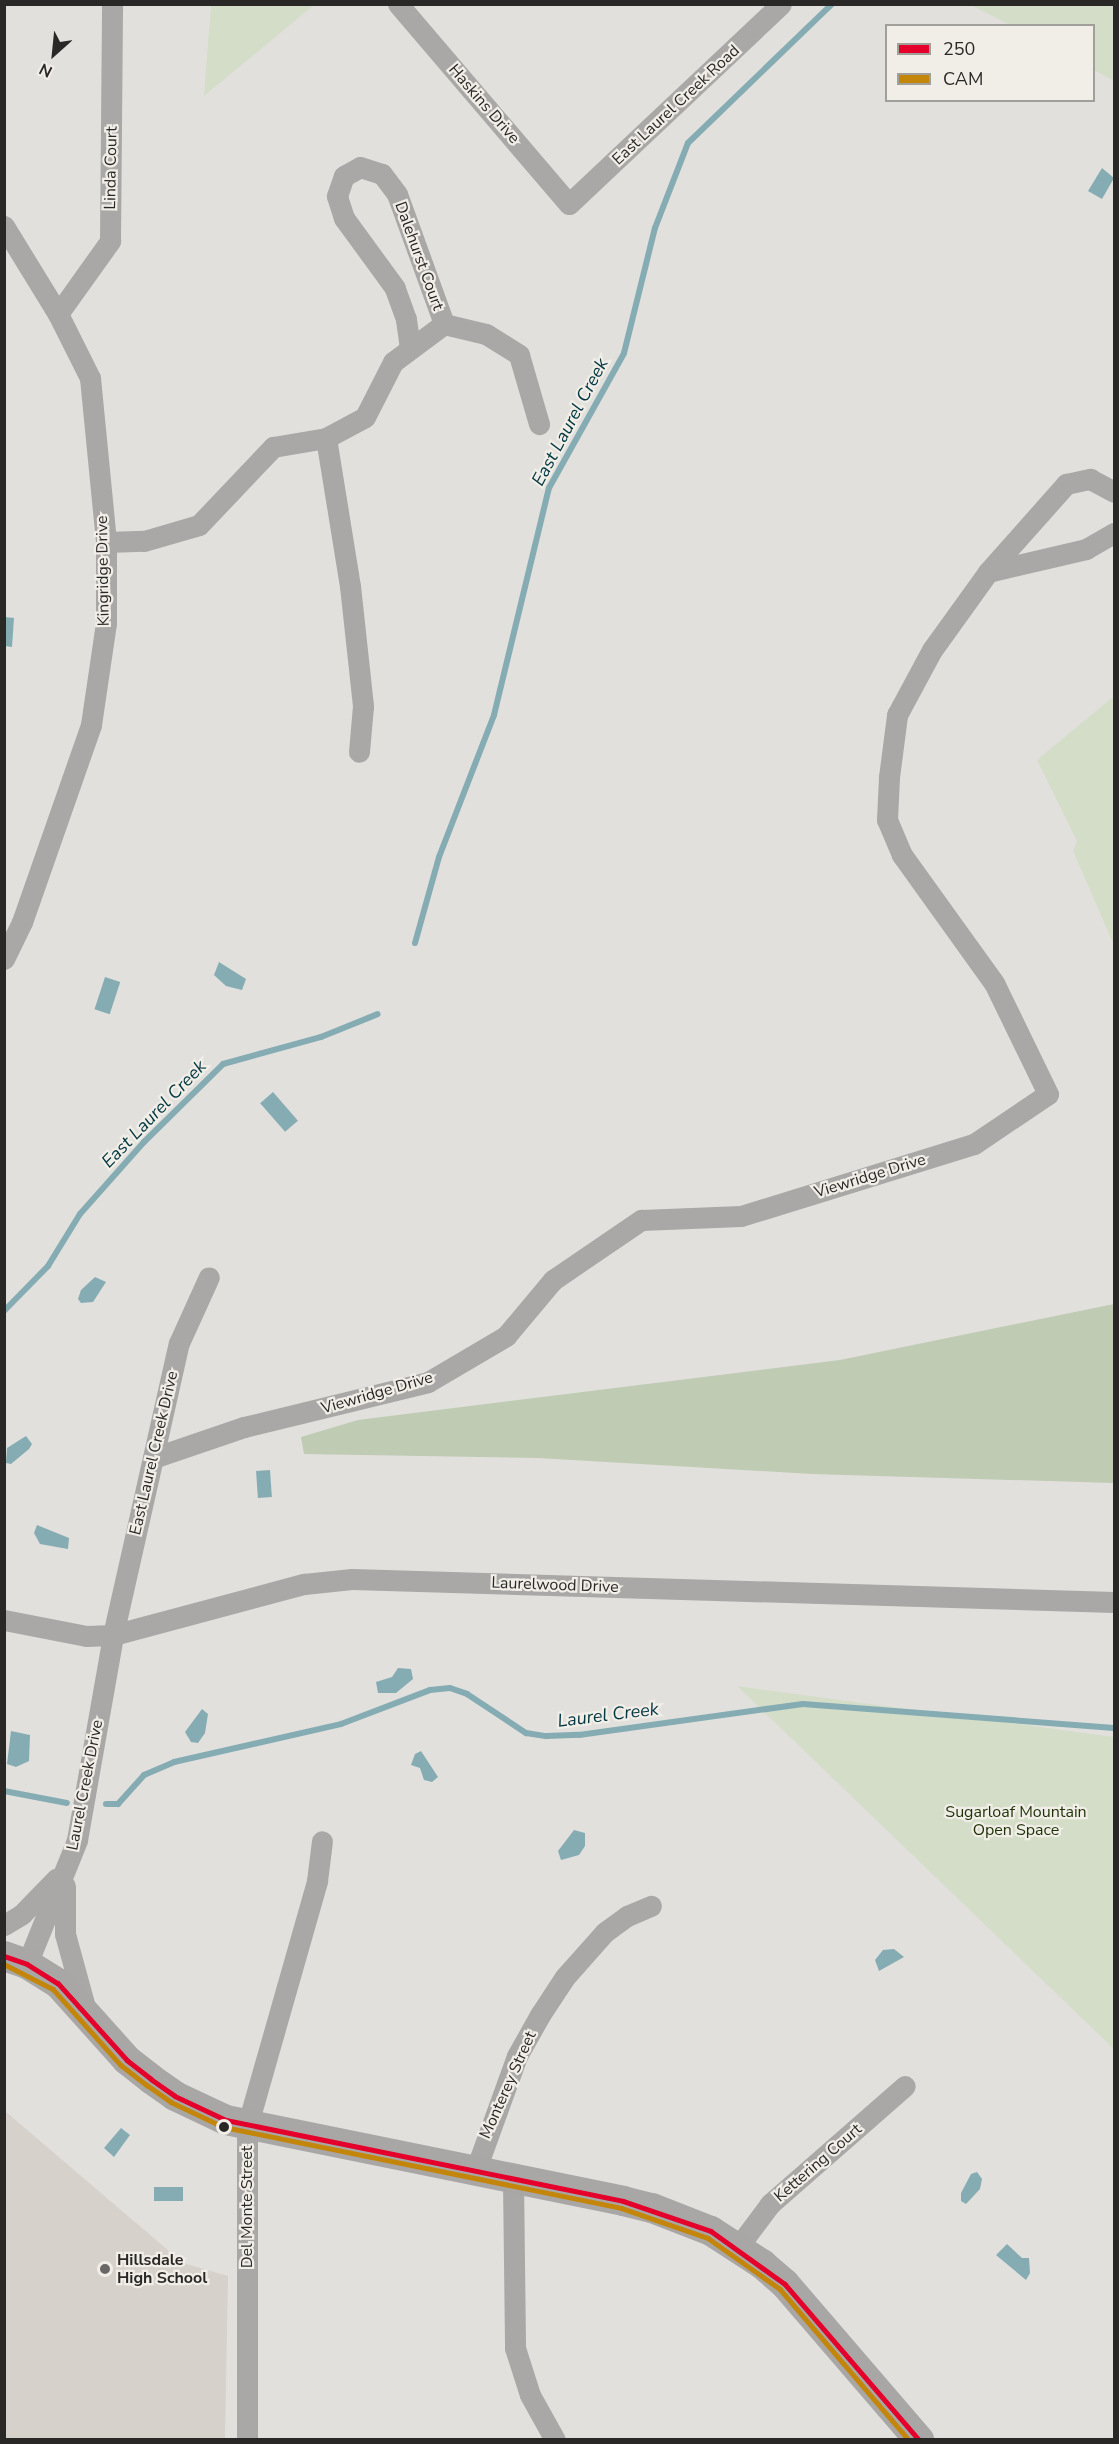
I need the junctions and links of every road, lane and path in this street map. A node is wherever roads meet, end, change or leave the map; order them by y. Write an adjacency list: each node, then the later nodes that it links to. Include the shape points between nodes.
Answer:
1 (112, 4): 6 (street, Linda Court, via 110,241)
2 (398, 4): 4 (street, Haskins Drive)
3 (781, 4): 4 (street, East Laurel Creek Road)
4 (569, 204)
5 (4, 226): 6 (street, Kingridge Drive)
6 (58, 314): 13 (street, Kingridge Drive, via 90,378)
7 (444, 324): 8 (street); 8 (street, Dalehurst Court, via 397,194 382,174 360,168 344,176 337,196 344,219 395,288 406,319); 9 (street, via 486,334 519,355)
8 (410, 348): 10 (street, via 393,362 365,417)
9 (539, 424)
10 (326, 438): 13 (street, via 273,447 199,525 144,541); 15 (street, via 350,586 363,706)
11 (1114, 492): 14 (street, Viewridge Drive, via 1090,479 1066,484)
12 (1114, 533): 14 (street, via 1086,549)
13 (106, 542): 16 (street, Kingridge Drive, via 106,622 91,725 22,922)
14 (988, 572): 18 (street, Viewridge Drive, via 932,650 897,715 887,820 902,855 994,983 1048,1094 974,1144 741,1216 641,1220 553,1280 506,1336 428,1382 244,1428)
15 (359, 752)
16 (4, 959)
17 (209, 1277): 18 (street, East Laurel Creek Drive, via 179,1343)
18 (153, 1458): 21 (street, East Laurel Creek Drive)
19 (1114, 1602): 21 (street, Laurelwood Drive, via 352,1579 304,1584)
20 (4, 1620): 21 (street, Laurelwood Drive, via 86,1636)
21 (113, 1635): 23 (street, Laurel Creek Drive, via 77,1840)
22 (322, 1841): 29 (street, Del Monte Street, via 317,1881)
23 (69, 1861): 25 (street, via 37,1900); 26 (street, Laurel Creek Drive); 27 (street, via 64,1934)
24 (651, 1906): 30 (street, Monterey Street, via 627,1916 605,1932 565,1977 517,2056)
25 (4, 1925)
26 (16, 1960): 27 (main road, via 58,1983)
27 (87, 2013): 29 (main road, via 127,2060 151,2079 200,2109)
28 (905, 2086): 32 (street, Kettering Court, via 770,2204)
29 (247, 2127): 30 (main road); 33 (street, Del Monte Street)
30 (475, 2172): 31 (main road)
31 (513, 2180): 32 (main road, via 652,2208); 34 (street, via 515,2348 530,2395)
32 (738, 2247): 35 (main road, via 806,2306)
33 (247, 2439)
34 (555, 2439)
35 (919, 2439)

